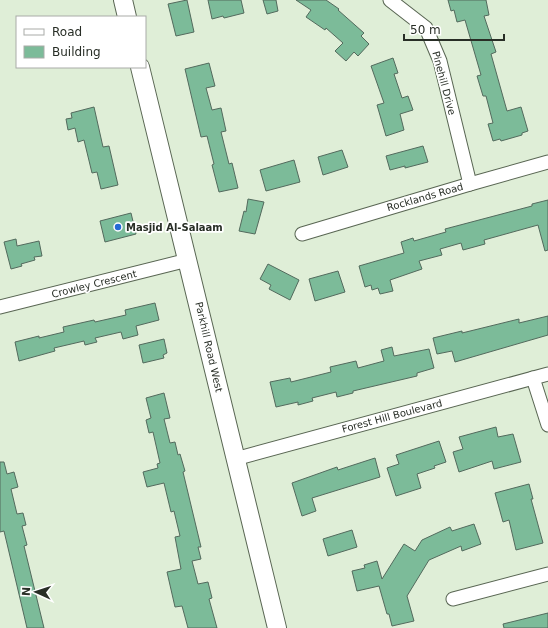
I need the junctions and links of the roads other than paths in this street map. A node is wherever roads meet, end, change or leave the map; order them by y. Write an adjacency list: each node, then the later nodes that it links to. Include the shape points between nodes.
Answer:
1 (123, 0): 3 (main road)
2 (390, 0): 6 (street, Pinehill Drive, via 426,28 440,61)
3 (127, 16)
4 (140, 68): 8 (main road, Parkhill Road West)
5 (548, 162): 6 (street, Rocklands Road)
6 (470, 184): 7 (street, Rocklands Road)
7 (302, 234)
8 (188, 260): 9 (street, Crowley Crescent); 13 (main road, Parkhill Road West)
9 (0, 307)
10 (548, 374): 11 (street, Forest Hill Boulevard)
11 (533, 378): 12 (street); 13 (street, Forest Hill Boulevard)
12 (548, 425)
13 (235, 459): 16 (main road, Parkhill Road West)
14 (548, 574): 15 (street)
15 (453, 599)
16 (277, 628)

